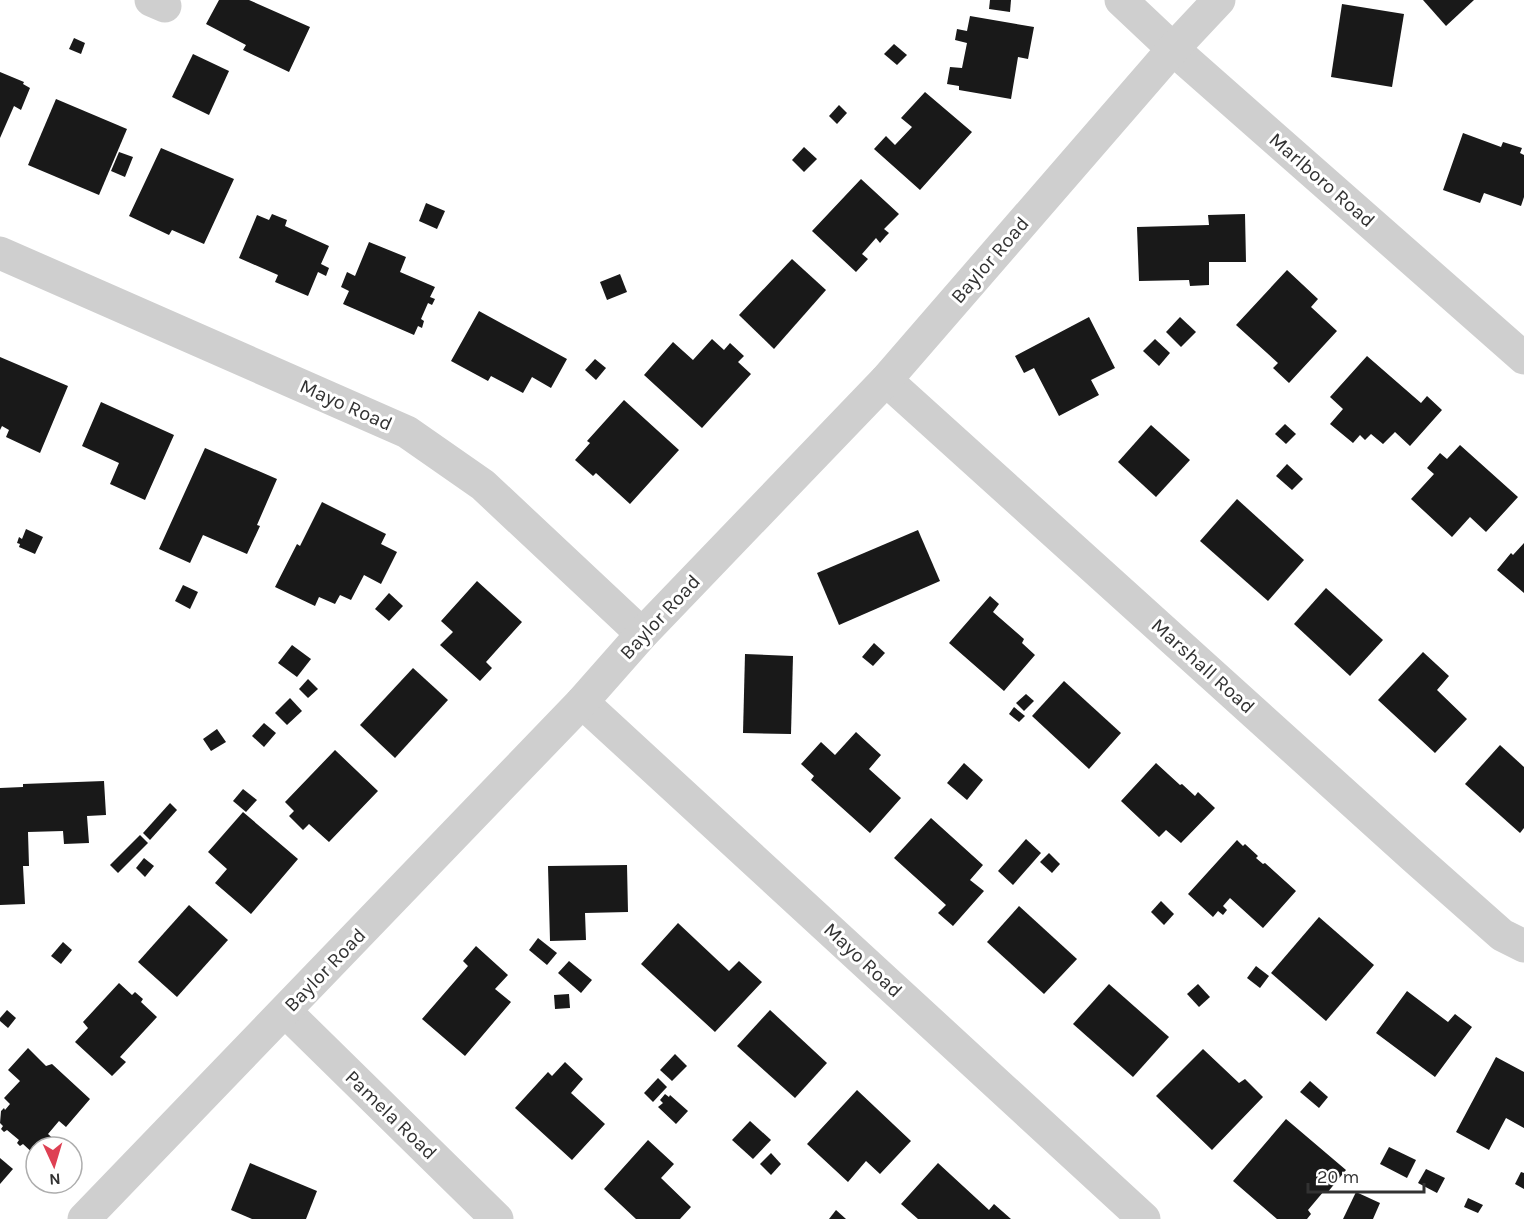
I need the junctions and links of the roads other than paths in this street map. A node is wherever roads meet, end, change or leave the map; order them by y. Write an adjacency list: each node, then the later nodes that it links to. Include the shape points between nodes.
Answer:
1 (1121, 0): 3 (street, Marlboro Road)
2 (1219, 0): 3 (street, Baylor Road)
3 (1173, 49): 5 (street, Marlboro Road); 6 (street, Baylor Road)
4 (0, 254): 7 (street, Mayo Road, via 407,432 483,485)
5 (1518, 342)
6 (886, 380): 7 (street, Baylor Road); 9 (street, Marshall Road, via 1415,858 1502,935)
7 (642, 634): 8 (street, Baylor Road)
8 (582, 702): 10 (street, Baylor Road); 13 (street, Mayo Road)
9 (1524, 946)
10 (285, 1011): 11 (street, Baylor Road); 12 (street, Pamela Road)
11 (84, 1219)
12 (497, 1219)
13 (1144, 1219)

